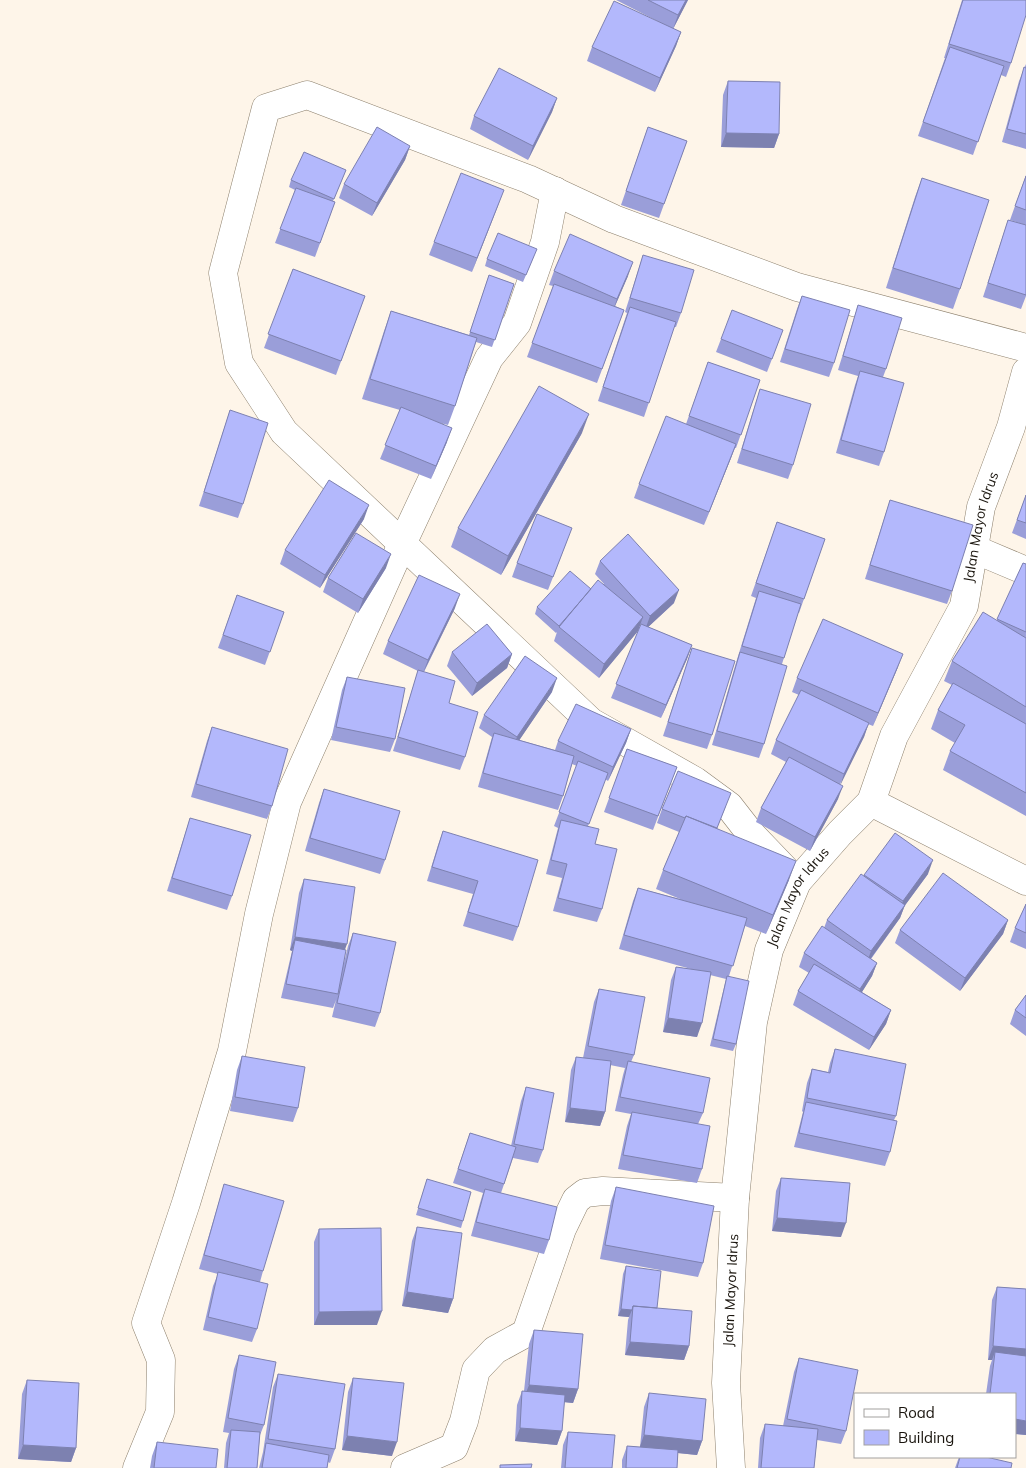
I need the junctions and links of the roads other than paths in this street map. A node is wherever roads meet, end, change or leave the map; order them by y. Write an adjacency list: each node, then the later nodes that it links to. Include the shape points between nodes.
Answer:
1 (555, 192): 2 (street, via 614,219 797,287); 4 (street, via 545,242 516,323 489,358); 4 (street, via 307,95 266,108 222,273 239,364 284,432)
2 (1026, 348)
3 (1026, 372): 5 (street, Jalan Mayor Idrus, via 1011,427 981,507)
4 (402, 544): 8 (street, via 591,722 695,781 729,806); 11 (street, via 287,802 259,914 232,1051 146,1323 161,1360 160,1412)
5 (974, 550): 6 (street); 7 (street, Jalan Mayor Idrus, via 964,606 894,736)
6 (1026, 571)
7 (871, 802): 8 (street, Jalan Mayor Idrus); 9 (street)
8 (797, 882): 10 (street, Jalan Mayor Idrus, via 769,950 753,1022)
9 (1026, 882)
10 (735, 1198): 12 (street, via 603,1191 585,1193 576,1200 562,1229 526,1333 495,1350 476,1370 464,1422 454,1447); 13 (street, Jalan Mayor Idrus, via 726,1383)
11 (137, 1468)
12 (405, 1468)
13 (731, 1468)

